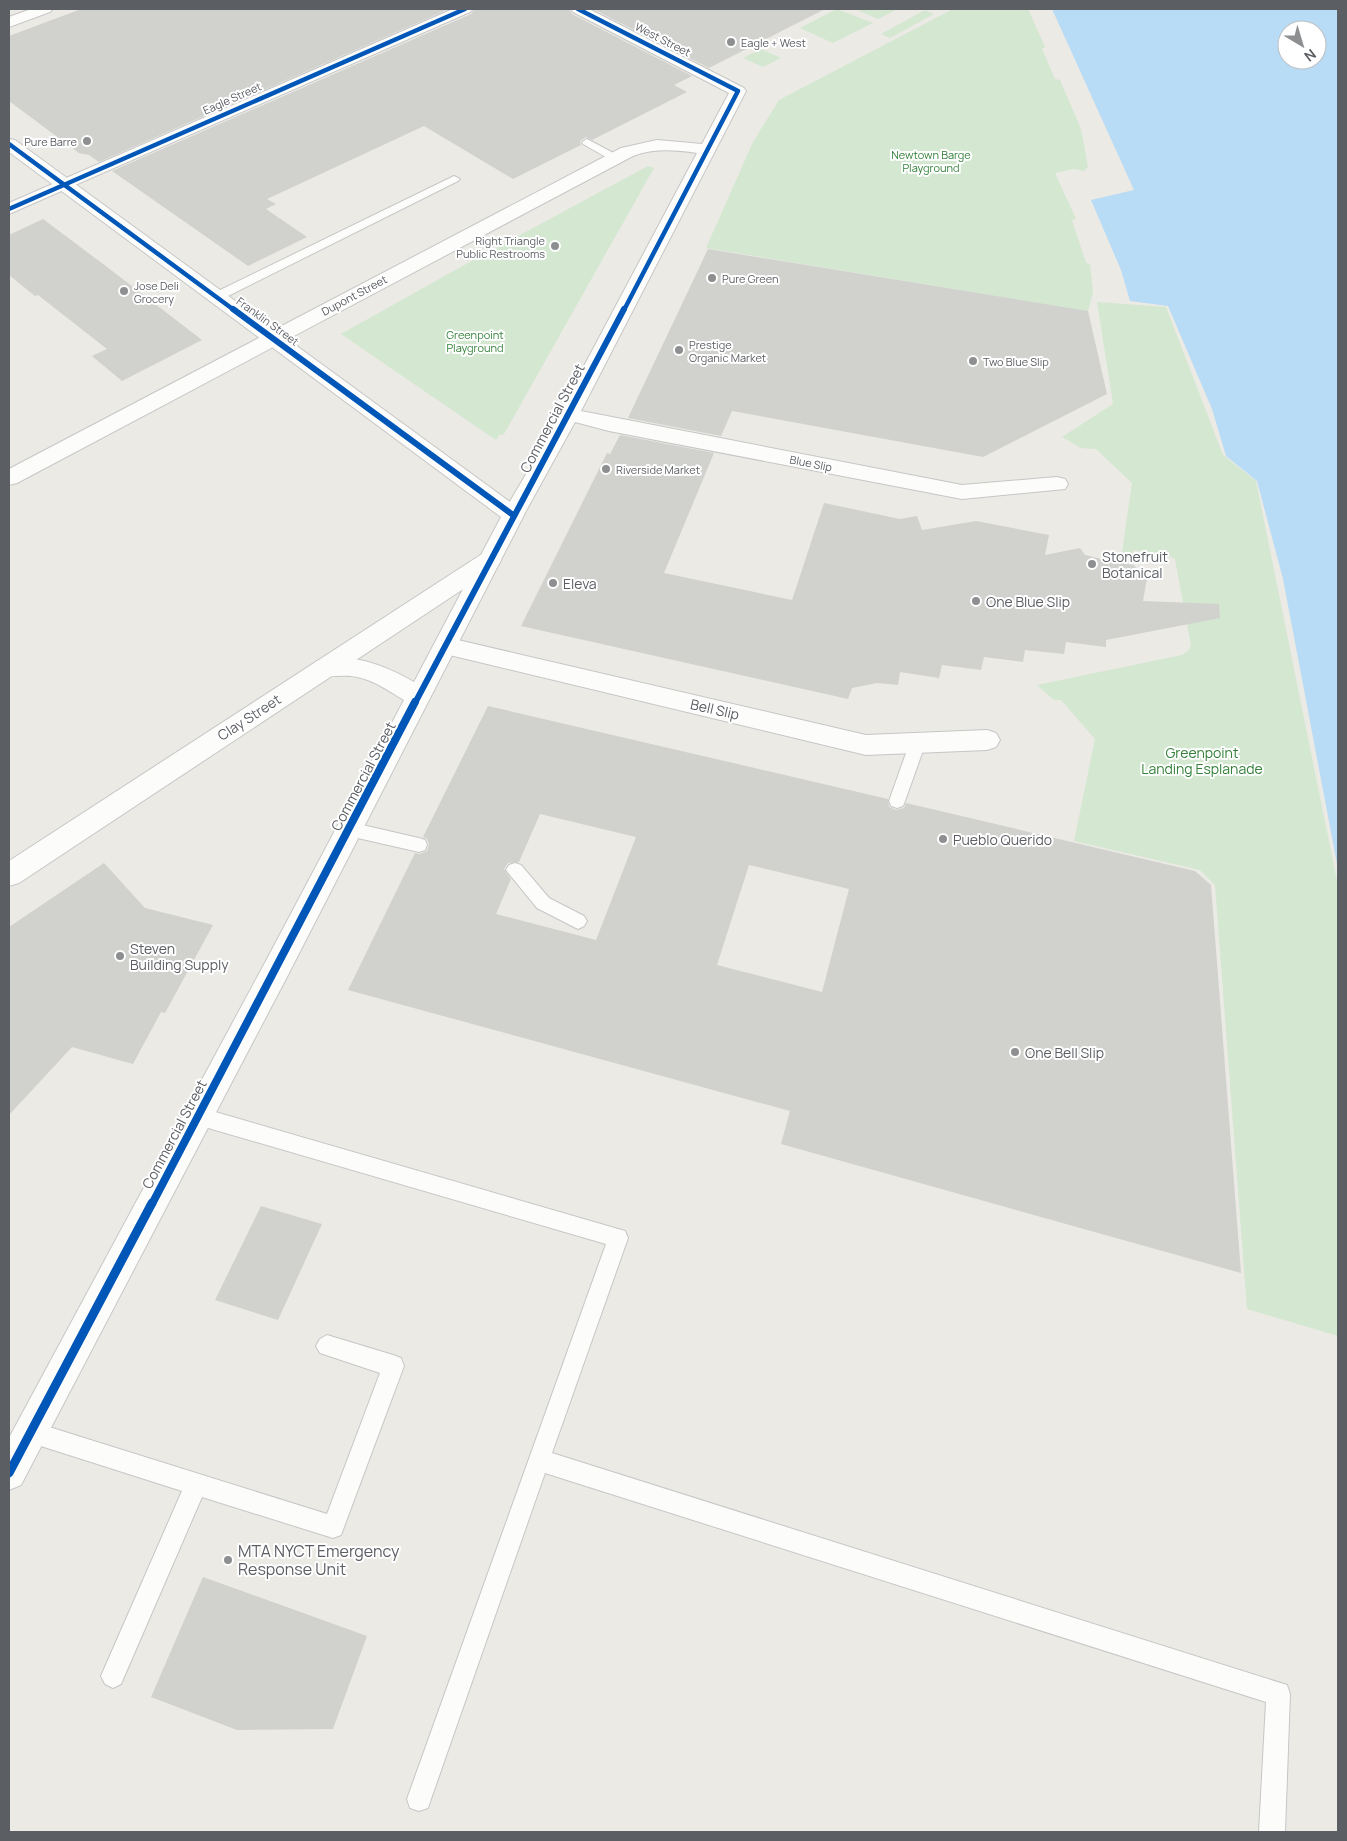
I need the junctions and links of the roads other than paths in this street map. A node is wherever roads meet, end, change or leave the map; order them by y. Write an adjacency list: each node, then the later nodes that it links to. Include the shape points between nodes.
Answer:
1 (45, 9): 4 (street)
2 (465, 9): 11 (street, Eagle Street)
3 (578, 9): 5 (street, West Street)
4 (9, 22)
5 (738, 91): 8 (street, Commercial Street)
6 (587, 142): 9 (lane)
7 (9, 144): 11 (street, Franklin Street)
8 (707, 150): 9 (street, Dupont Street, via 654,144 635,148); 15 (street, Commercial Street)
9 (616, 158): 14 (street, Dupont Street)
10 (454, 179): 13 (lane)
11 (64, 185): 12 (street, Eagle Street); 13 (street, Franklin Street)
12 (9, 209)
13 (216, 297): 14 (street, Franklin Street)
14 (273, 338): 16 (street, Dupont Street); 18 (street, Franklin Street)
15 (568, 414): 17 (street, Blue Slip, via 962,492); 18 (street, Commercial Street)
16 (9, 478)
17 (1057, 484)
18 (514, 515): 19 (street, Commercial Street)
19 (490, 560): 20 (street, Commercial Street); 21 (street, Clay Street)
20 (445, 646): 22 (street, Commercial Street); 24 (street, Bell Slip, via 866,745)
21 (324, 668): 22 (street, via 345,665 368,670); 29 (street, Clay Street)
22 (418, 697): 26 (street, Commercial Street)
23 (987, 740): 24 (street, Bell Slip)
24 (918, 742): 25 (lane)
25 (897, 801)
26 (349, 829): 27 (lane); 31 (street, Commercial Street)
27 (419, 845)
28 (516, 870): 30 (lane, via 543,903)
29 (9, 875)
30 (578, 921)
31 (198, 1116): 33 (street, Commercial Street); 34 (lane, via 618,1238)
32 (327, 1346): 36 (lane, via 393,1366 333,1527)
33 (30, 1432): 35 (street, Commercial Street); 36 (lane)
34 (539, 1460): 38 (lane); 39 (lane, via 1278,1694)
35 (9, 1473)
36 (196, 1484): 37 (lane)
37 (113, 1676)
38 (419, 1799)
39 (1272, 1832)

